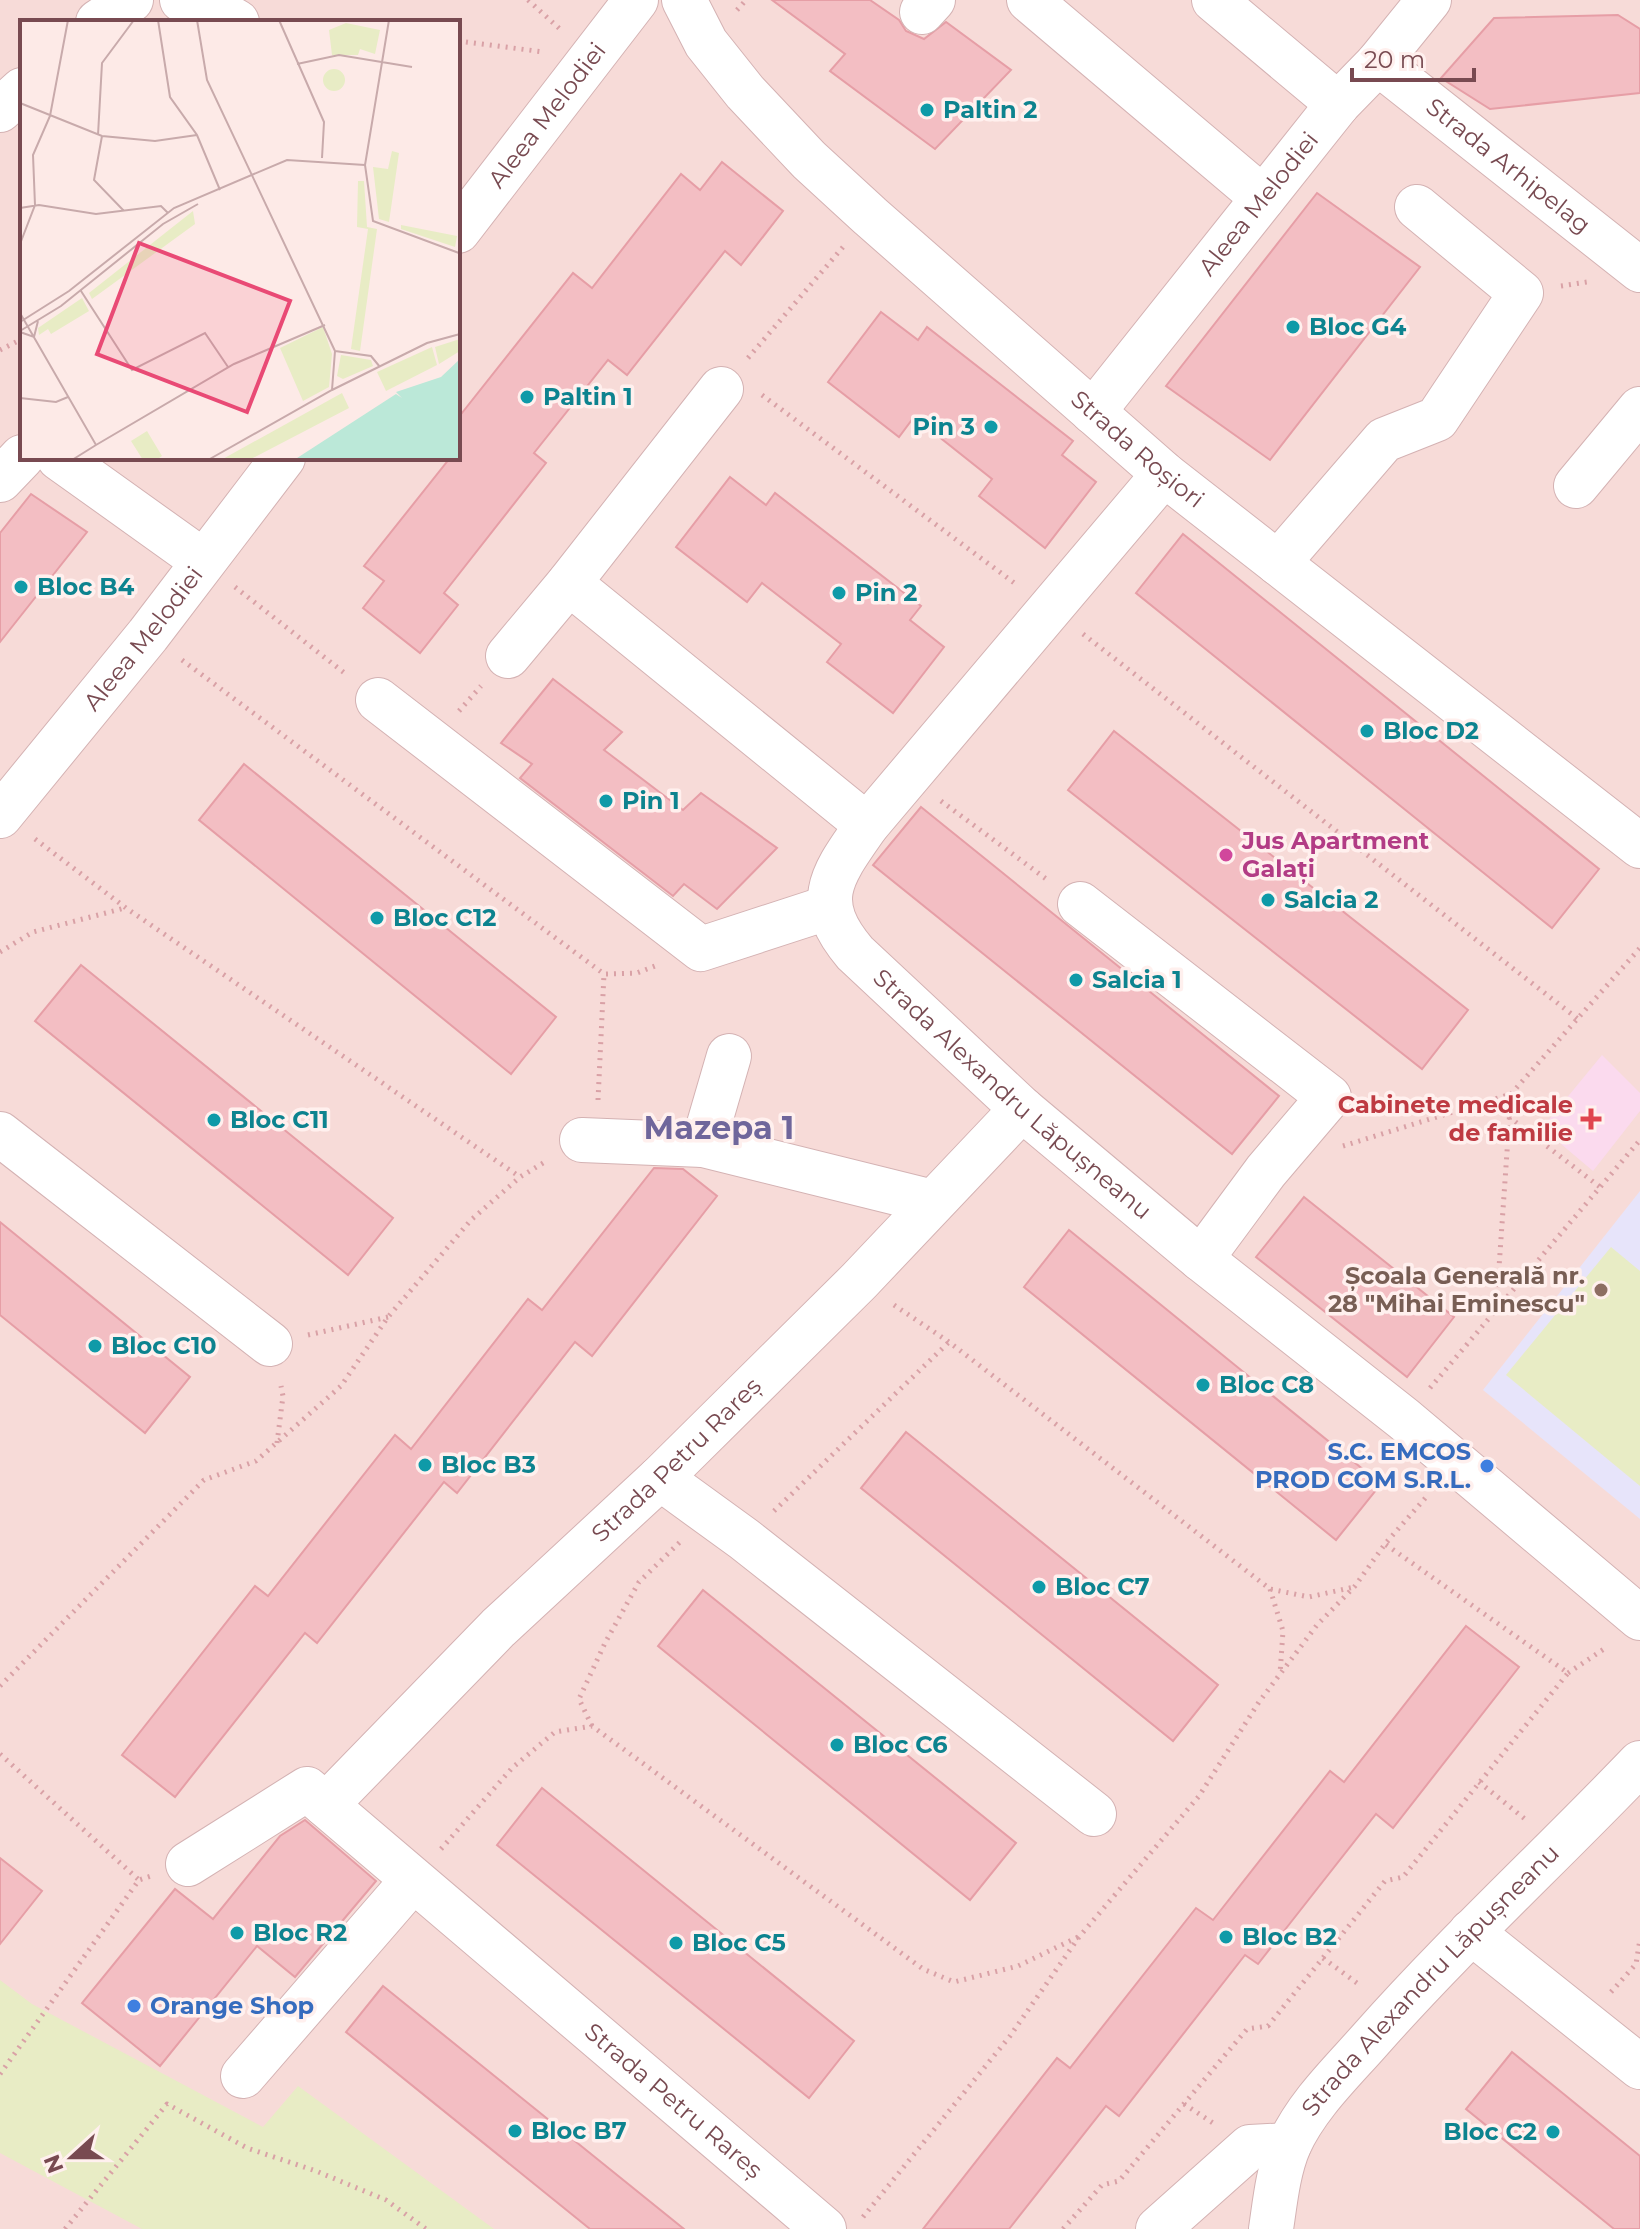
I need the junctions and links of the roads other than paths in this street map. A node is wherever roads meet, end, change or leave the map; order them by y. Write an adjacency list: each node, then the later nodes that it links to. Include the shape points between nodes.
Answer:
1 (131, 0): 8 (street)
2 (182, 0): 9 (street)
3 (636, 0): 16 (street, Aleea Melodiei)
4 (684, 0): 20 (street, Strada Roșiori, via 706,43 809,160)
5 (1029, 0): 14 (street)
6 (1214, 0): 12 (street)
7 (1429, 0): 10 (street, Aleea Melodiei)
8 (101, 20)
9 (234, 20)
10 (1378, 63): 12 (street, Aleea Melodiei); 17 (street, Strada Arhipelag)
11 (20, 92): 13 (street)
12 (1338, 104): 14 (street, Aleea Melodiei)
13 (0, 110)
14 (1263, 198): 20 (street, Aleea Melodiei)
15 (1417, 207): 28 (street, via 1521,293 1437,419 1384,440)
16 (460, 228)
17 (1640, 270)
18 (728, 382): 29 (street)
19 (1640, 409): 26 (street)
20 (1093, 412): 24 (street, Strada Roșiori)
21 (20, 459): 25 (street)
22 (62, 460): 27 (street)
23 (281, 460): 27 (street, Aleea Melodiei)
24 (1164, 474): 28 (street, Strada Roșiori); 33 (street)
25 (0, 480)
26 (1576, 486)
27 (203, 561): 32 (street, Aleea Melodiei)
28 (1278, 563): 34 (street, Strada Roșiori)
29 (569, 583): 30 (street); 33 (street)
30 (508, 656)
31 (378, 700): 36 (street, via 701,949)
32 (1, 815)
33 (867, 825): 36 (street, via 834,874)
34 (1640, 846)
35 (1080, 904): 43 (street, via 1329,1097)
36 (830, 907): 38 (street, Strada Alexandru Lăpușneanu, via 837,932 855,953)
37 (729, 1056): 41 (street)
38 (1022, 1109): 42 (street, Strada Petru Rareș); 43 (street, Strada Alexandru Lăpușneanu)
39 (0, 1134): 44 (street)
40 (582, 1140): 41 (street)
41 (703, 1145): 42 (street)
42 (933, 1202): 45 (street, Strada Petru Rareș)
43 (1201, 1259): 46 (street, Strada Alexandru Lăpușneanu, via 1404,1419)
44 (270, 1344)
45 (660, 1478): 48 (street, Strada Petru Rareș); 49 (street)
46 (1640, 1618)
47 (1640, 1763): 52 (street, Strada Alexandru Lăpușneanu)
48 (316, 1797): 50 (street); 51 (street, Strada Petru Rareș)
49 (1094, 1814)
50 (188, 1864)
51 (412, 1881): 54 (street); 56 (street, Strada Petru Rareș)
52 (1471, 1932): 53 (street); 55 (street, Strada Alexandru Lăpușneanu, via 1320,2096)
53 (1640, 2067)
54 (243, 2076)
55 (1289, 2145): 57 (street, via 1250,2147); 58 (street, Strada Alexandru Lăpușneanu)
56 (824, 2229)
57 (1158, 2229)
58 (1271, 2229)

